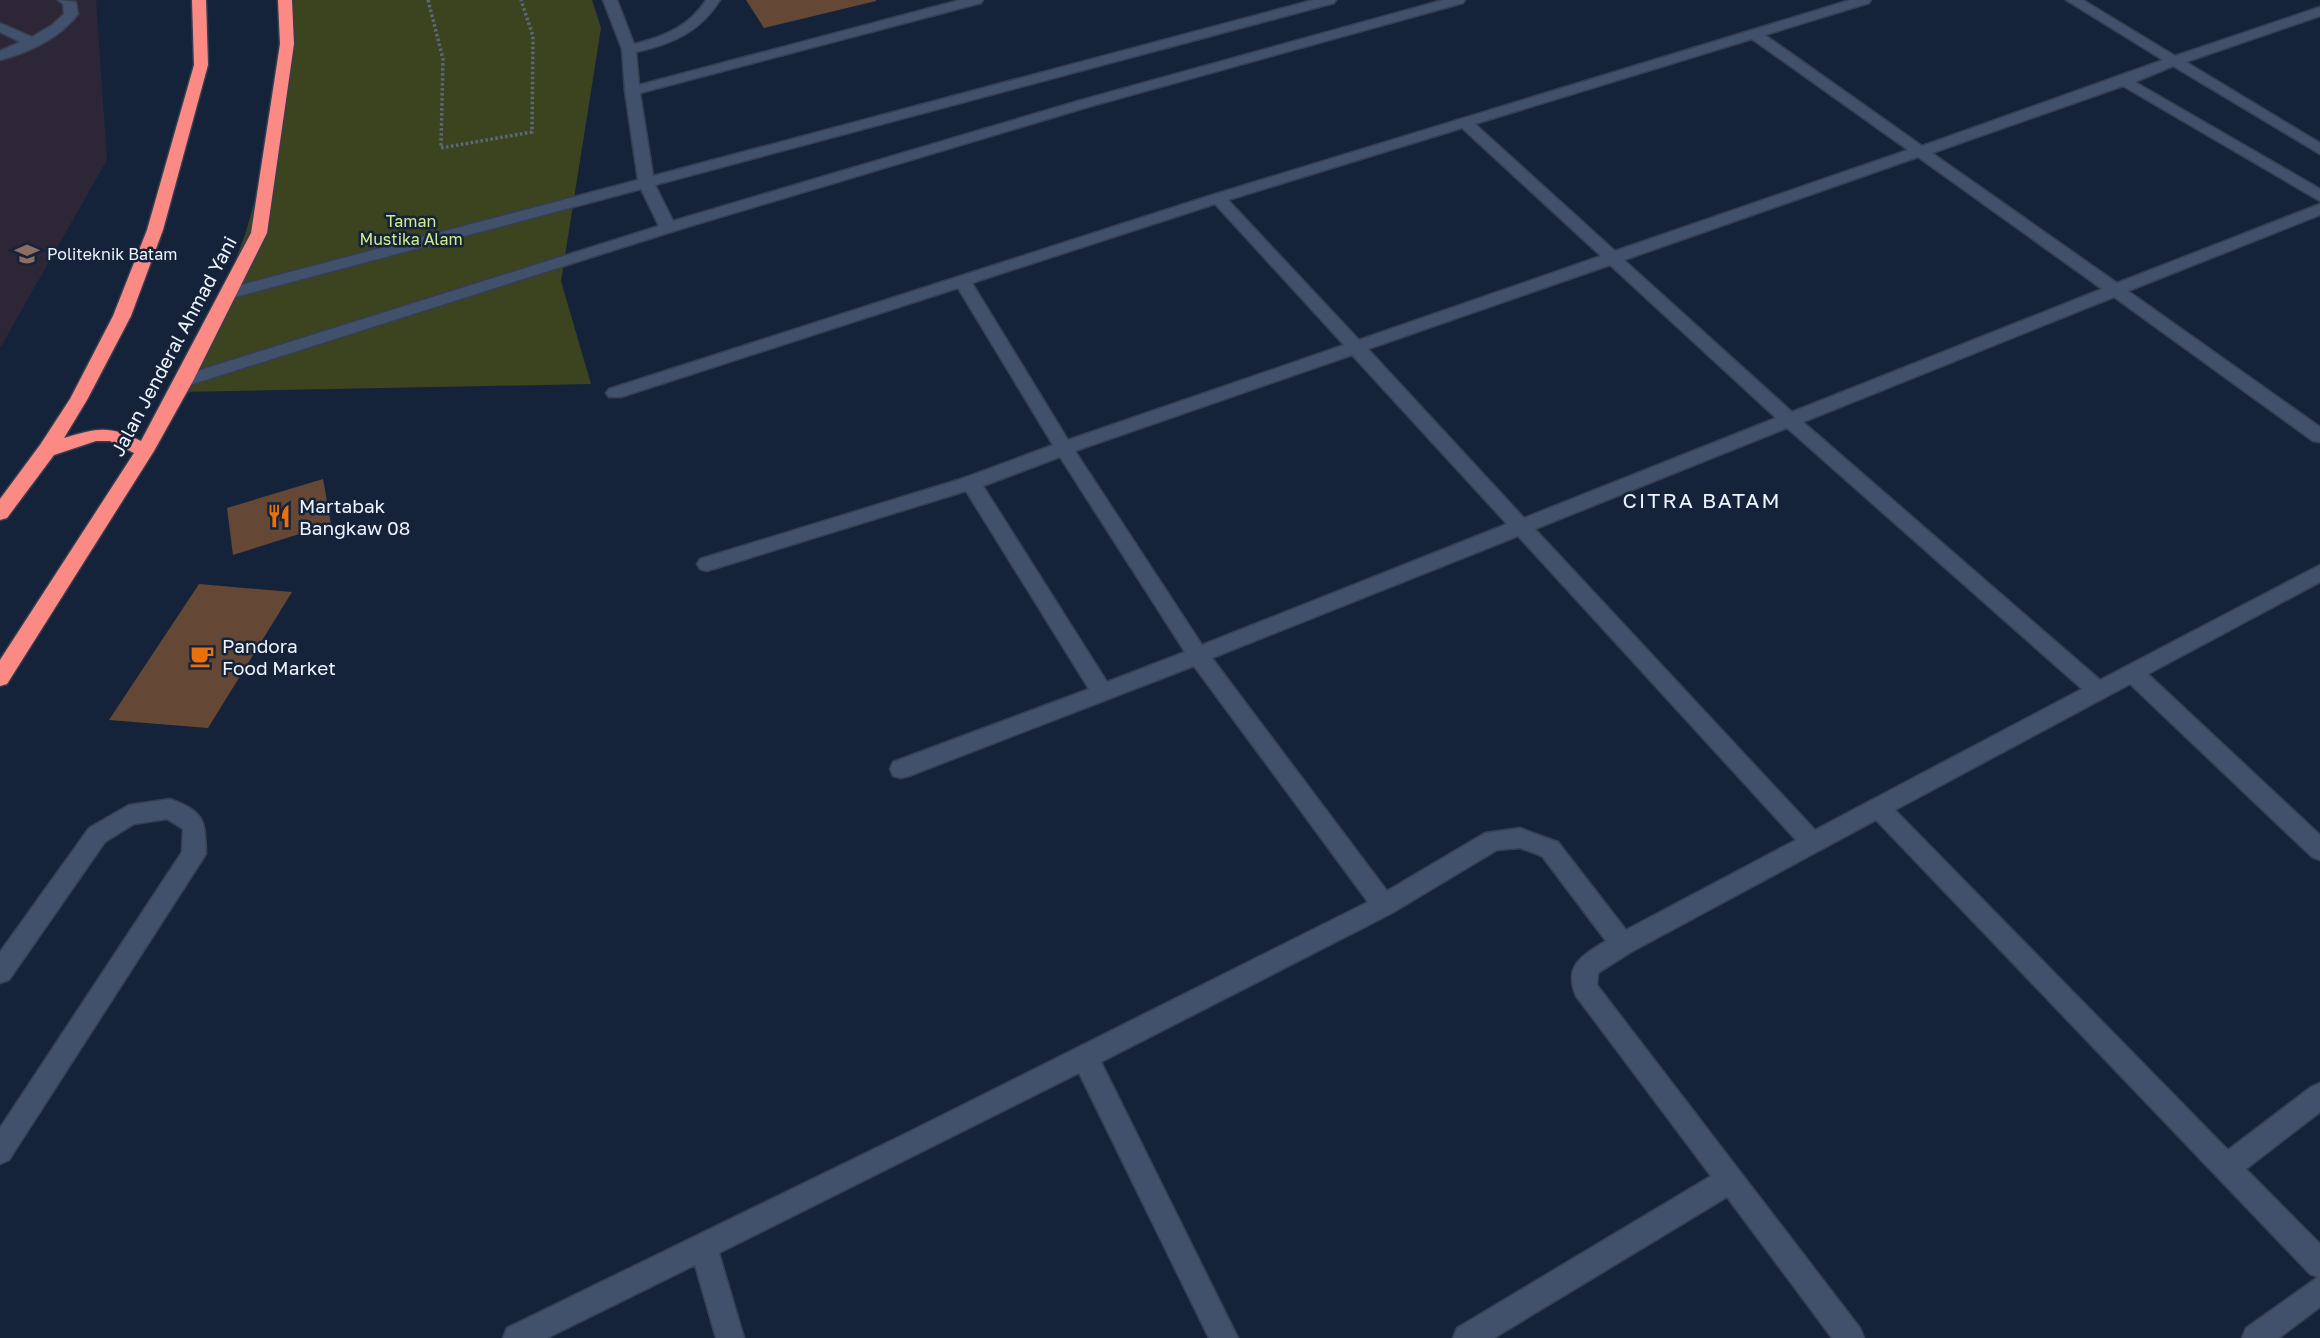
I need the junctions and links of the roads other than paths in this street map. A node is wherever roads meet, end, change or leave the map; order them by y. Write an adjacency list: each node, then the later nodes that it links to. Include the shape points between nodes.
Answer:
1 (65, 0): 14 (street, via 71,14 66,22)
2 (199, 0): 39 (highway, via 201,65 155,230 122,316)
3 (285, 0): 32 (highway, Jalan Jenderal Ahmad Yani, via 287,44 259,233)
4 (610, 0): 15 (street)
5 (713, 0): 15 (street, via 687,30 661,43)
6 (976, 0): 20 (street)
7 (1329, 0): 19 (street)
8 (1458, 0): 19 (street)
9 (1864, 0): 13 (street)
10 (2073, 0): 17 (street)
11 (2320, 11): 17 (street)
12 (0, 27): 14 (street)
13 (1755, 34): 21 (street); 23 (street)
14 (31, 42): 16 (street)
15 (629, 50): 20 (street)
16 (0, 56)
17 (2174, 61): 18 (street); 22 (street)
18 (2124, 81): 23 (street); 25 (street)
19 (1072, 88): 24 (street); 28 (street)
20 (632, 91): 24 (street)
21 (1466, 124): 26 (street); 29 (street)
22 (2320, 149)
23 (1920, 151): 29 (street); 31 (street)
24 (646, 182): 28 (street); 32 (street)
25 (2320, 196)
26 (1217, 198): 30 (street); 33 (street)
27 (2320, 209): 31 (street)
28 (668, 228): 34 (street)
29 (1614, 258): 33 (street); 36 (street)
30 (962, 280): 35 (street); 38 (street)
31 (2116, 290): 36 (street); 37 (street)
32 (228, 294): 34 (highway, Jalan Jenderal Ahmad Yani)
33 (1356, 348): 38 (street); 43 (street)
34 (184, 381): 40 (highway, Jalan Jenderal Ahmad Yani)
35 (615, 393)
36 (1789, 420): 43 (street); 49 (street)
37 (2320, 436)
38 (1063, 447): 41 (street); 46 (street)
39 (47, 450): 40 (highway, via 95,435 113,435); 42 (highway)
40 (145, 451): 48 (highway, Jalan Jenderal Ahmad Yani)
41 (971, 483): 44 (street); 50 (street)
42 (0, 513)
43 (1521, 527): 46 (street); 53 (street)
44 (707, 564)
45 (2320, 573): 47 (street)
46 (1198, 655): 50 (street); 55 (street)
47 (2134, 674): 49 (street); 54 (street)
48 (0, 678)
49 (2097, 690): 52 (street)
50 (1103, 694): 51 (street)
51 (901, 769)
52 (1878, 807): 53 (street); 61 (street)
53 (1812, 842): 56 (street)
54 (2320, 850)
55 (1384, 905): 56 (street, via 1493,840 1520,838 1550,849); 58 (street)
56 (1622, 944): 62 (street, via 1586,967 1585,988)
57 (0, 972): 60 (street, via 97,835 129,814 170,809 194,824 194,854)
58 (1084, 1055): 63 (street); 68 (street)
59 (2320, 1096): 61 (street)
60 (0, 1151)
61 (2227, 1167): 64 (street)
62 (1730, 1180): 69 (street); 70 (street)
63 (704, 1248): 66 (street); 67 (street)
64 (2320, 1264)
65 (2320, 1290): 71 (street)
66 (517, 1338)
67 (730, 1338)
68 (1224, 1338)
69 (1467, 1338)
70 (1850, 1338)
71 (2256, 1338)

